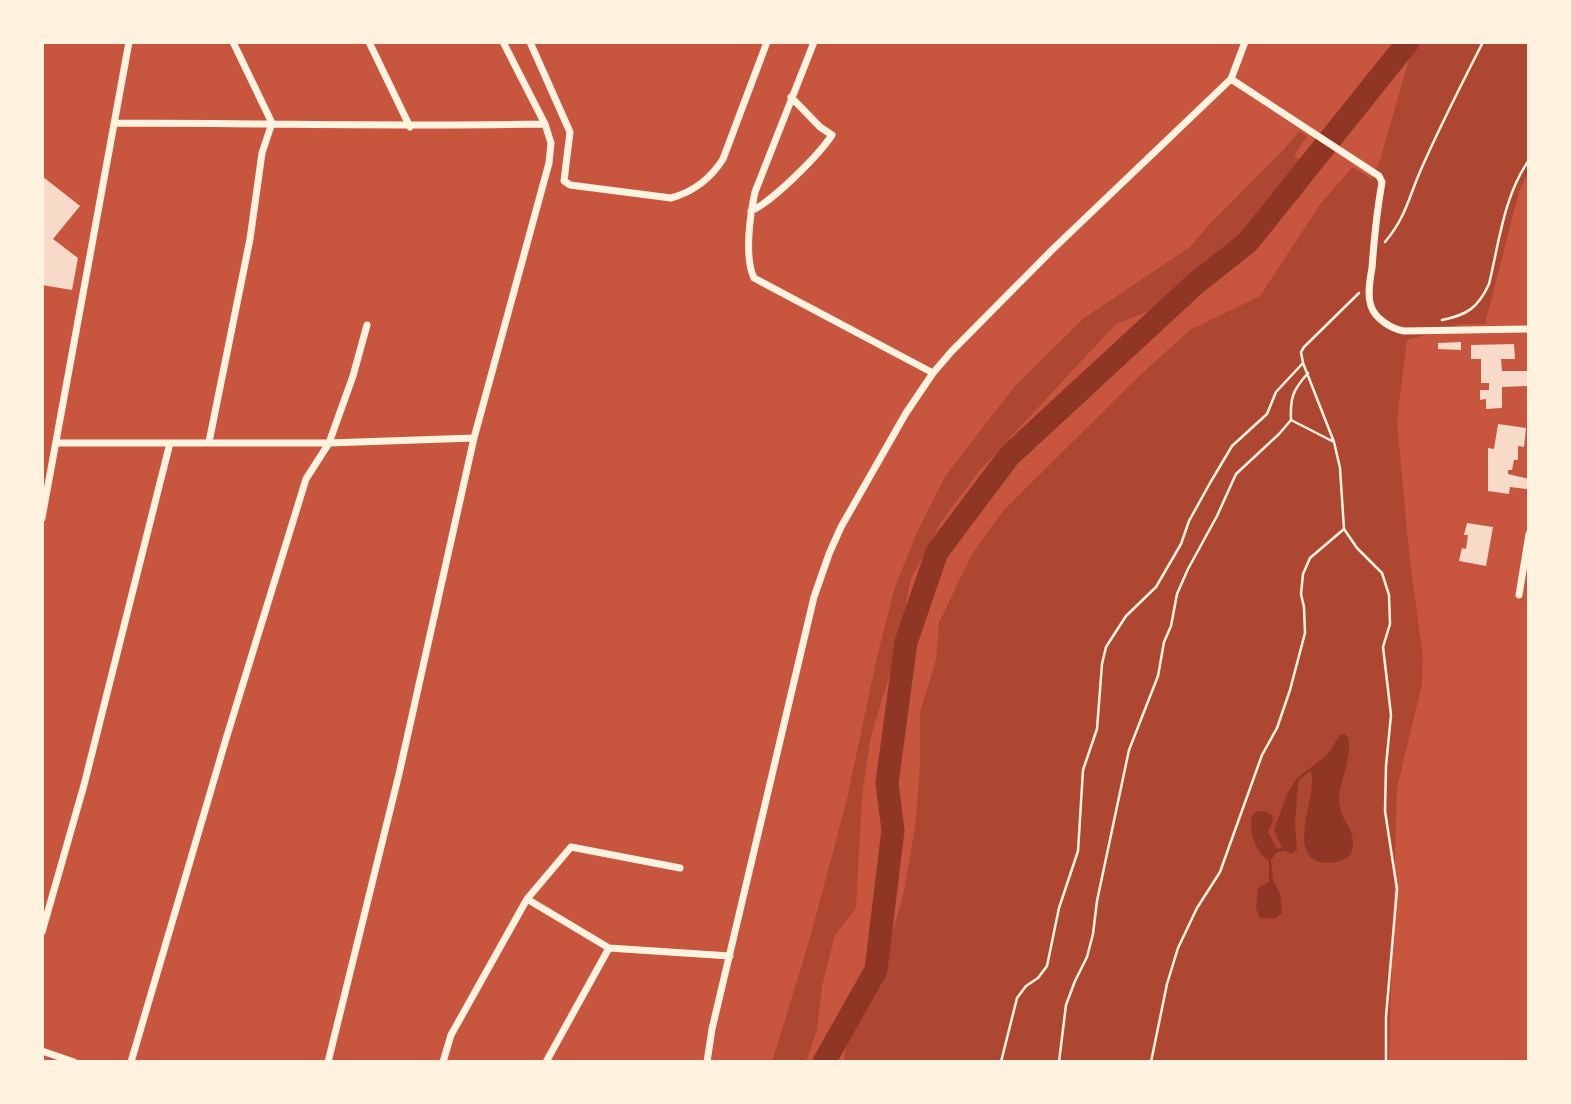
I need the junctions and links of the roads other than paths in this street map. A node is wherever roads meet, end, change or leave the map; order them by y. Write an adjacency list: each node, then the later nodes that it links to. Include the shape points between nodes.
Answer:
1 (129, 42): 12 (street)
2 (233, 42): 11 (street)
3 (369, 42): 14 (street)
4 (503, 42): 13 (street)
5 (530, 42): 6 (street, via 570,132 564,181 671,198 684,195 713,174 723,159)
6 (767, 42)
7 (814, 42): 10 (street)
8 (1245, 42): 9 (street)
9 (1231, 79): 17 (street, via 1379,176 1370,288 1371,306 1386,324 1395,330); 18 (street, via 1053,249)
10 (791, 97): 15 (street); 15 (street, via 832,135 766,202)
11 (272, 123): 12 (street); 14 (street); 20 (street, via 262,153 250,239)
12 (114, 124): 21 (street)
13 (545, 124): 14 (street); 19 (street, via 551,143 549,163)
14 (410, 127)
15 (751, 211): 18 (street, via 750,268 754,278)
16 (367, 325): 23 (street)
17 (1529, 329)
18 (933, 373): 31 (street, via 841,527 814,597)
19 (474, 438): 23 (street); 35 (street, via 399,774)
20 (209, 442): 22 (street); 23 (street)
21 (57, 443): 22 (street); 24 (street)
22 (170, 443): 29 (street, via 85,785)
23 (329, 443): 34 (street, via 306,479)
24 (42, 518)
25 (1529, 534): 26 (street)
26 (1519, 595)
27 (680, 868): 28 (street, via 571,847)
28 (527, 899): 30 (street); 36 (street, via 451,1035)
29 (42, 932)
30 (609, 948): 31 (street); 37 (street)
31 (730, 956): 38 (street)
32 (42, 1051): 33 (street)
33 (74, 1062)
34 (131, 1062)
35 (328, 1062)
36 (443, 1062)
37 (546, 1062)
38 (707, 1062)

